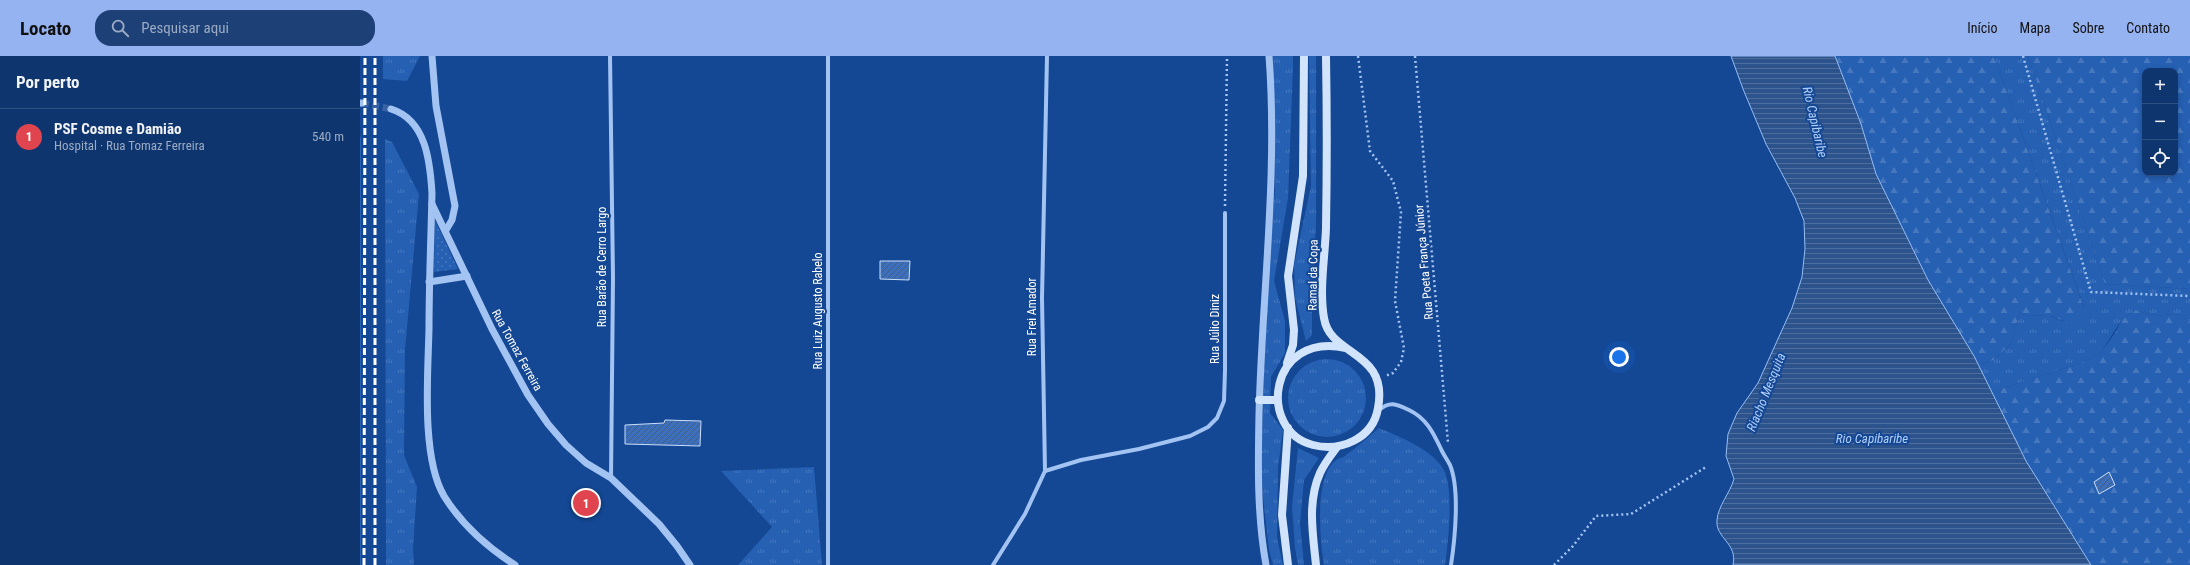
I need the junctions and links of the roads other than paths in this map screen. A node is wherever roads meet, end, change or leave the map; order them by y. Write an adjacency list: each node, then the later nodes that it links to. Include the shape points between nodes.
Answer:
1 (432, 56): 11 (street, via 436,106 455,206 452,220)
2 (610, 56): 22 (street, Rua Barão de Cerro Largo, via 613,278)
3 (828, 56): 25 (street, Rua Luiz Augusto Rabelo)
4 (1047, 56): 21 (street, Rua Frei Amador, via 1042,298)
5 (1268, 56): 16 (street, via 1272,126)
6 (1304, 56): 15 (main road, Ramal da Copa, via 1303,176 1288,276 1294,330 1290,358)
7 (1326, 56): 14 (main road, Ramal da Copa, via 1327,155 1323,309 1327,329)
8 (391, 109): 9 (street, Rua Tomaz Ferreira, via 409,118 422,138 430,166)
9 (431, 204): 11 (street, Rua Tomaz Ferreira); 13 (street)
10 (1225, 213): 21 (street, Rua Júlio Diniz, via 1224,401 1217,418 1208,427 1190,436 1081,460)
11 (446, 230): 12 (street, Rua Tomaz Ferreira)
12 (467, 276): 13 (street); 22 (street, Rua Tomaz Ferreira, via 492,329 548,424 586,463)
13 (429, 282): 23 (street, via 427,418 432,461 443,495 465,525 491,549)
14 (1346, 348): 15 (main road, via 1332,345 1306,350 1293,359); 18 (main road, Ramal da Copa, via 1370,366 1377,380 1380,395)
15 (1284, 371): 17 (main road, via 1278,385)
16 (1259, 400): 17 (main road); 27 (street, via 1258,485 1261,541)
17 (1277, 400): 19 (main road)
18 (1378, 410): 20 (main road, Ramal da Copa, via 1363,435 1351,443); 30 (street, via 1386,404 1395,403 1417,413 1433,431 1450,466 1455,490)
19 (1288, 428): 20 (main road, via 1298,438 1310,444); 28 (main road, via 1282,515)
20 (1336, 447): 29 (main road, via 1320,472 1314,492 1312,523)
21 (1045, 471): 26 (street, Rua Frei Amador, via 1025,514)
22 (611, 478): 24 (street, Rua Tomaz Ferreira, via 659,524)
23 (515, 565)
24 (690, 565)
25 (828, 565)
26 (993, 565)
27 (1266, 565)
28 (1288, 565)
29 (1316, 565)
30 (1451, 565)

